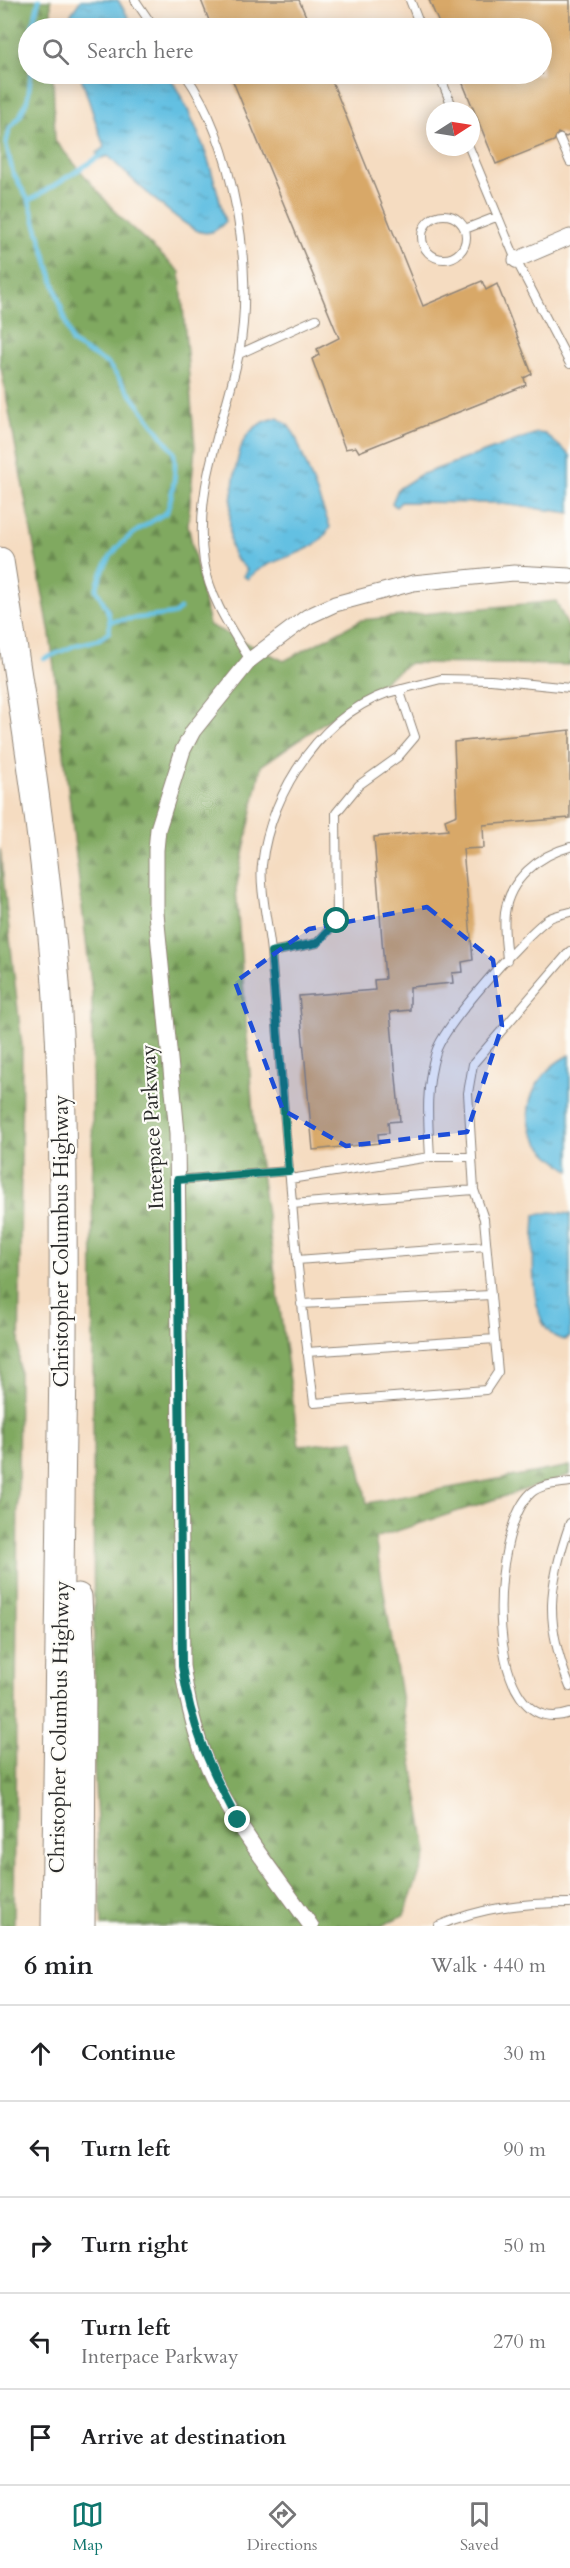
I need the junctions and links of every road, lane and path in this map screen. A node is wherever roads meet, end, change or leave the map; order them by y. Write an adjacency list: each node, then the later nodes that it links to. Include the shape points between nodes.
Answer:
1 (135, 0): 3 (lane)
2 (410, 0): 4 (lane)
3 (147, 18)
4 (417, 18)
5 (191, 84): 18 (lane, via 217,140 239,226 244,306)
6 (443, 84): 7 (lane)
7 (450, 102)
8 (560, 139): 10 (lane)
9 (472, 156): 11 (lane)
10 (570, 162)
11 (496, 217): 12 (lane); 14 (lane)
12 (465, 229): 12 (lane, via 450,215 436,216 425,225 423,246 439,259 453,258 463,249)
13 (570, 237): 14 (street)
14 (516, 260): 17 (lane)
15 (316, 319): 18 (lane)
16 (570, 343): 17 (lane)
17 (561, 347): 19 (lane)
18 (239, 354): 22 (lane, via 213,447 202,519 209,587)
19 (570, 364)
20 (0, 561): 41 (highway, Christopher Columbus Highway, via 30,751 56,985 65,1218)
21 (570, 576): 22 (street, Interpace Parkway, via 514,573 385,588 307,617)
22 (250, 660): 33 (street, Interpace Parkway, via 193,731 183,750 158,829 156,913 176,1121)
23 (570, 688): 24 (lane, via 441,679)
24 (402, 689): 28 (lane, via 384,693 332,724 295,770 267,835 261,867); 28 (lane, via 415,737 398,757 359,785 336,813 337,921 317,943)
25 (570, 847): 29 (lane, via 535,862 512,890 504,919)
26 (570, 912): 29 (lane, via 550,917)
27 (570, 951): 31 (lane, via 473,1064 468,1093)
28 (271, 952): 32 (lane)
29 (507, 960): 30 (lane, via 465,1006 436,1049 427,1088)
30 (430, 1157): 31 (lane); 32 (lane)
31 (471, 1157): 34 (lane)
32 (289, 1175): 33 (lane); 35 (lane)
33 (177, 1180): 50 (street, Interpace Parkway, via 180,1640 186,1696 203,1752 238,1820)
34 (474, 1191): 35 (lane); 36 (lane, via 484,1219)
35 (292, 1204): 37 (lane)
36 (486, 1246): 37 (lane); 38 (lane)
37 (297, 1260): 39 (lane)
38 (491, 1295): 39 (lane); 40 (lane)
39 (301, 1304): 42 (lane)
40 (495, 1340): 42 (lane); 42 (lane, via 498,1372 486,1390 314,1403)
41 (63, 1342): 48 (highway, Christopher Columbus Highway); 49 (highway, via 82,1683)
42 (307, 1352)
43 (570, 1482): 46 (lane, via 533,1491 518,1510 501,1583 506,1663 513,1686 530,1708 544,1715 558,1717)
44 (570, 1523): 45 (lane, via 552,1582 555,1640)
45 (570, 1687)
46 (570, 1713)
47 (570, 1904): 51 (lane, via 500,1907 460,1916)
48 (55, 1926)
49 (81, 1926)
50 (311, 1926)
51 (438, 1926)

